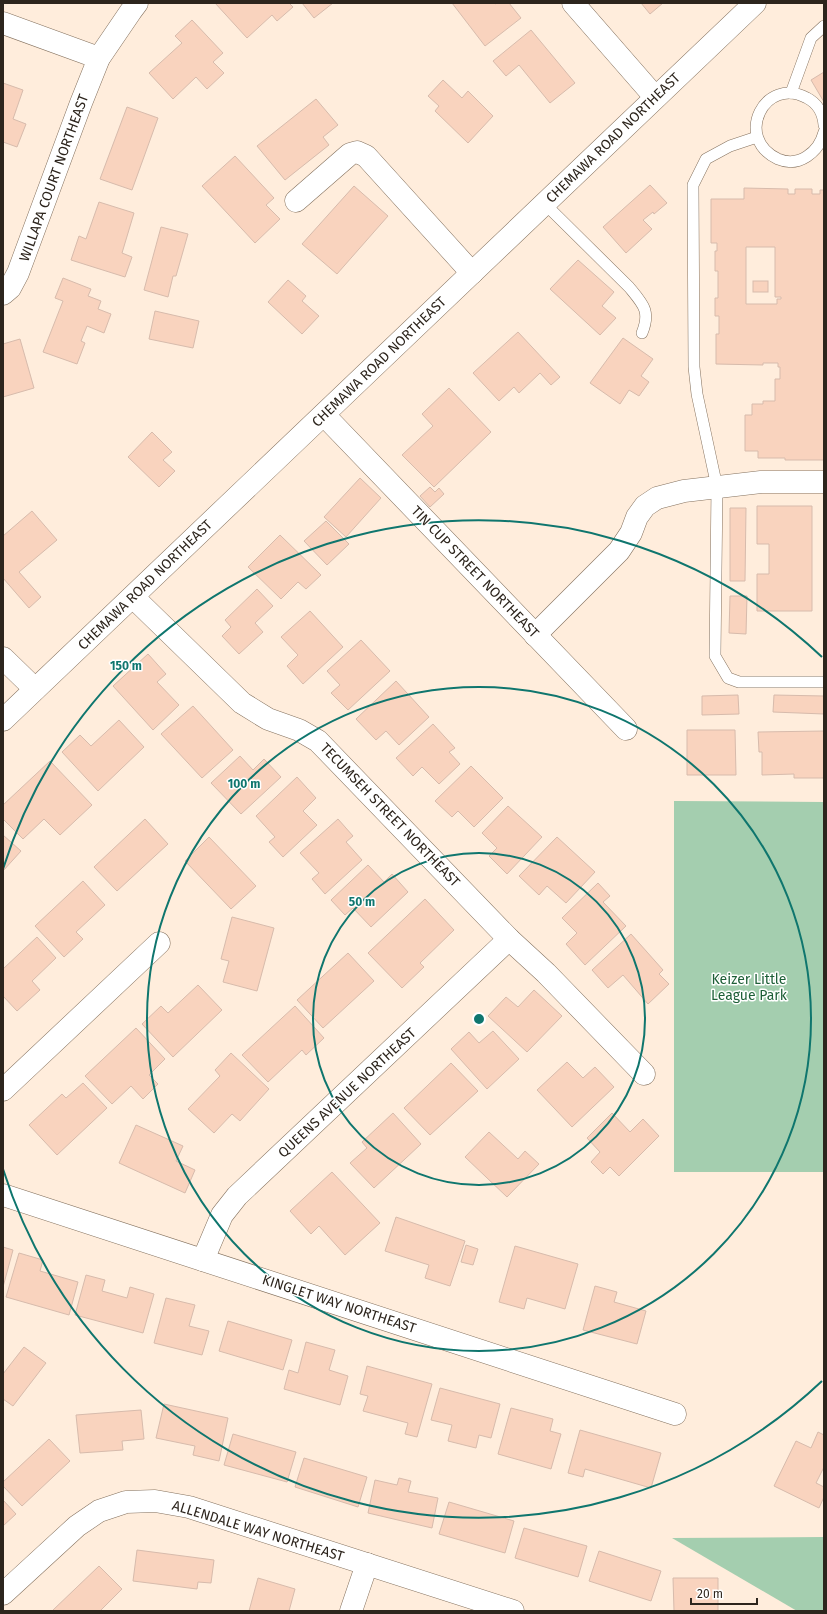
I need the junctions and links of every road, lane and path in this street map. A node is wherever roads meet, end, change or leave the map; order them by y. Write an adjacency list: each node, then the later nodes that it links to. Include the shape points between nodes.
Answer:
1 (137, 3): 6 (street, WILLAPA COURT NORTHEAST)
2 (573, 3): 8 (street)
3 (755, 3): 8 (street, CHEMAWA ROAD NORTHEAST)
4 (3, 23): 6 (street)
5 (824, 26): 7 (lane, via 811,38)
6 (99, 58): 15 (street, WILLAPA COURT NORTHEAST, via 18,273 10,288)
7 (791, 93): 9 (lane, via 811,100 819,108); 11 (lane, via 770,98 763,106 757,116)
8 (655, 97): 13 (street, CHEMAWA ROAD NORTHEAST)
9 (824, 125)
10 (824, 132): 11 (lane, via 821,142 814,151 805,158 794,161 782,160 771,155 762,148)
11 (757, 137): 19 (lane, via 730,146 706,159 693,185 694,367 697,394)
12 (296, 201): 14 (street, via 350,154 361,153)
13 (544, 203): 14 (street, CHEMAWA ROAD NORTHEAST); 16 (lane, via 640,300 646,310 646,322)
14 (472, 273): 17 (street, CHEMAWA ROAD NORTHEAST)
15 (3, 294)
16 (642, 333)
17 (324, 415): 20 (street, CHEMAWA ROAD NORTHEAST); 21 (street, TIN CUP STREET NORTHEAST)
18 (824, 482): 19 (street, via 761,482)
19 (717, 487): 21 (street, via 684,491 657,498 646,506 637,517 631,533 619,551); 23 (lane, via 715,656 720,668 728,678 739,682)
20 (133, 597): 24 (street, CHEMAWA ROAD NORTHEAST); 27 (street, TECUMSEH STREET NORTHEAST, via 242,703 268,719 299,730 318,741)
21 (535, 634): 26 (street, TIN CUP STREET NORTHEAST)
22 (3, 658): 24 (street)
23 (824, 682)
24 (35, 689): 25 (street, CHEMAWA ROAD NORTHEAST)
25 (3, 720)
26 (626, 729)
27 (509, 939): 29 (street, TECUMSEH STREET NORTHEAST, via 546,973); 32 (street, QUEENS AVENUE NORTHEAST, via 237,1196 222,1215)
28 (159, 943): 30 (street)
29 (644, 1074)
30 (3, 1090)
31 (3, 1195): 32 (street, KINGLET WAY NORTHEAST)
32 (203, 1260): 33 (street, KINGLET WAY NORTHEAST)
33 (675, 1414)
34 (367, 1564): 35 (street, ALLENDALE WAY NORTHEAST, via 189,1507 155,1501 126,1502 99,1511 76,1526); 36 (street); 37 (street, ALLENDALE WAY NORTHEAST)
35 (3, 1594)
36 (351, 1611)
37 (513, 1611)

